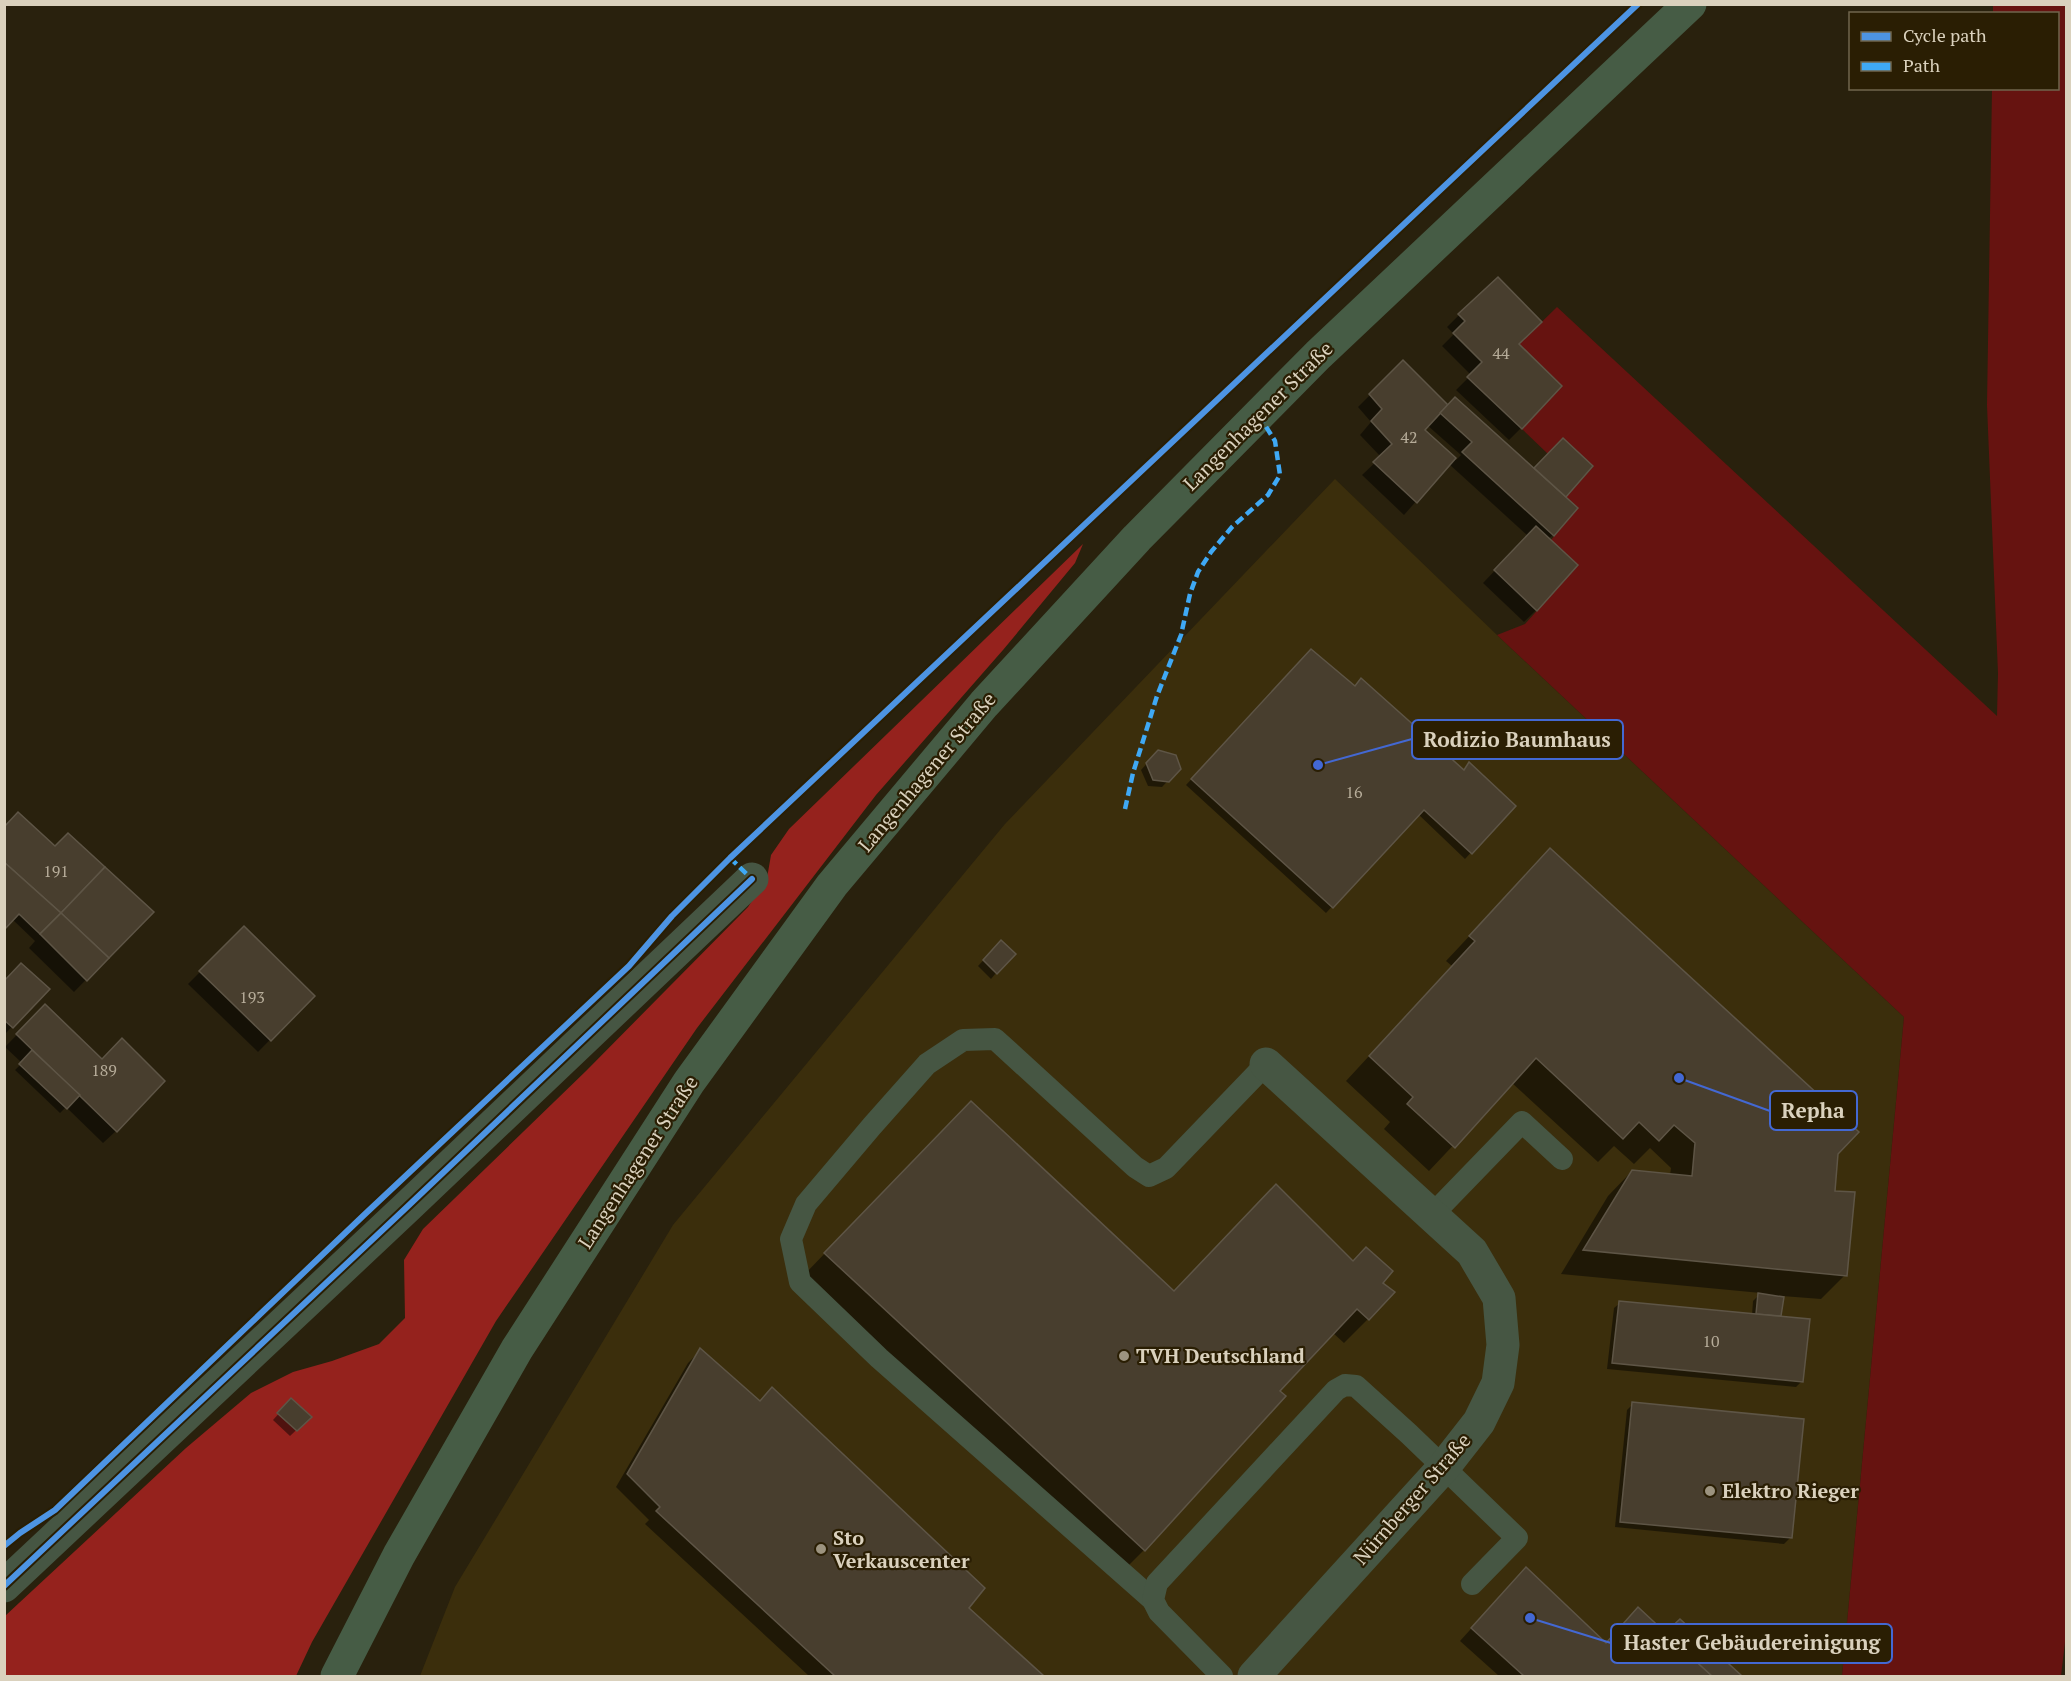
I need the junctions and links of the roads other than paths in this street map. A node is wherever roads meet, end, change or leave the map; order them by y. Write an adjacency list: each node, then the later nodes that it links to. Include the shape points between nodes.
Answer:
1 (1690, 4): 10 (main road, Langenhagener Straße, via 1318,355 1177,497 984,704 832,885 689,1082 517,1349 399,1555)
2 (752, 879): 8 (street)
3 (1266, 1064): 5 (street, Nürnberger Straße); 9 (lane, via 1166,1168 1149,1176 994,1039 963,1040 927,1064 872,1126 807,1204 791,1239 800,1282 879,1358)
4 (1562, 1159): 5 (lane, via 1522,1122)
5 (1432, 1215): 6 (street, Nürnberger Straße, via 1472,1252 1499,1298 1503,1345 1498,1383 1479,1422)
6 (1443, 1468): 7 (lane, via 1517,1538); 9 (lane, via 1356,1386 1336,1390 1262,1481 1157,1582); 12 (street, Nürnberger Straße)
7 (1472, 1584)
8 (4, 1586)
9 (1153, 1600): 11 (lane, via 1159,1612)
10 (337, 1677)
11 (1222, 1677)
12 (1254, 1677)

